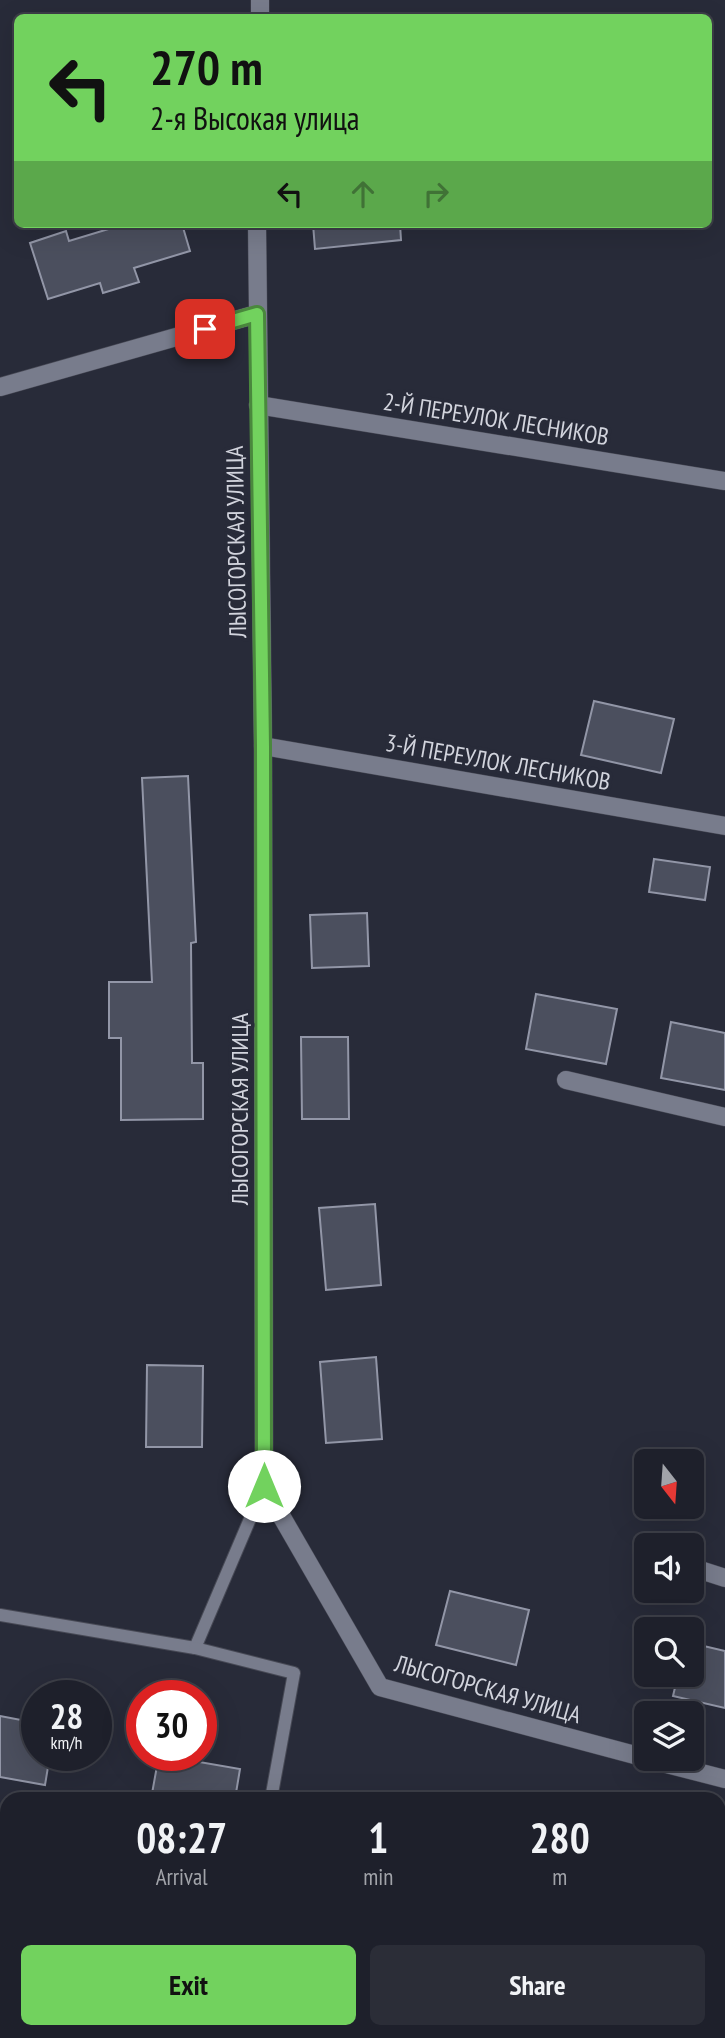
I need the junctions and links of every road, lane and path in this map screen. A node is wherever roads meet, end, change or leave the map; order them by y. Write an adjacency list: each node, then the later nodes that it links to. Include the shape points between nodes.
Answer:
1 (257, 228): 2 (street, ЛЫСОГОРСКАЯ УЛИЦА)
2 (257, 314): 3 (street); 4 (street, ЛЫСОГОРСКАЯ УЛИЦА)
3 (0, 387)
4 (258, 405): 5 (street, 2-Й ПЕРЕУЛОК ЛЕСНИКОВ); 6 (street, ЛЫСОГОРСКАЯ УЛИЦА)
5 (725, 481)
6 (263, 746): 7 (street, 3-Й ПЕРЕУЛОК ЛЕСНИКОВ); 10 (street, ЛЫСОГОРСКАЯ УЛИЦА)
7 (725, 826)
8 (566, 1080): 9 (street)
9 (725, 1117)
10 (264, 1486): 14 (lane); 15 (street, ЛЫСОГОРСКАЯ УЛИЦА, via 380,1688)
11 (704, 1571): 12 (street)
12 (725, 1578)
13 (0, 1615): 14 (lane)
14 (195, 1648): 18 (lane, via 294,1673)
15 (634, 1755)
16 (695, 1771): 17 (street, ЛЫСОГОРСКАЯ УЛИЦА)
17 (725, 1779)
18 (272, 1792)

